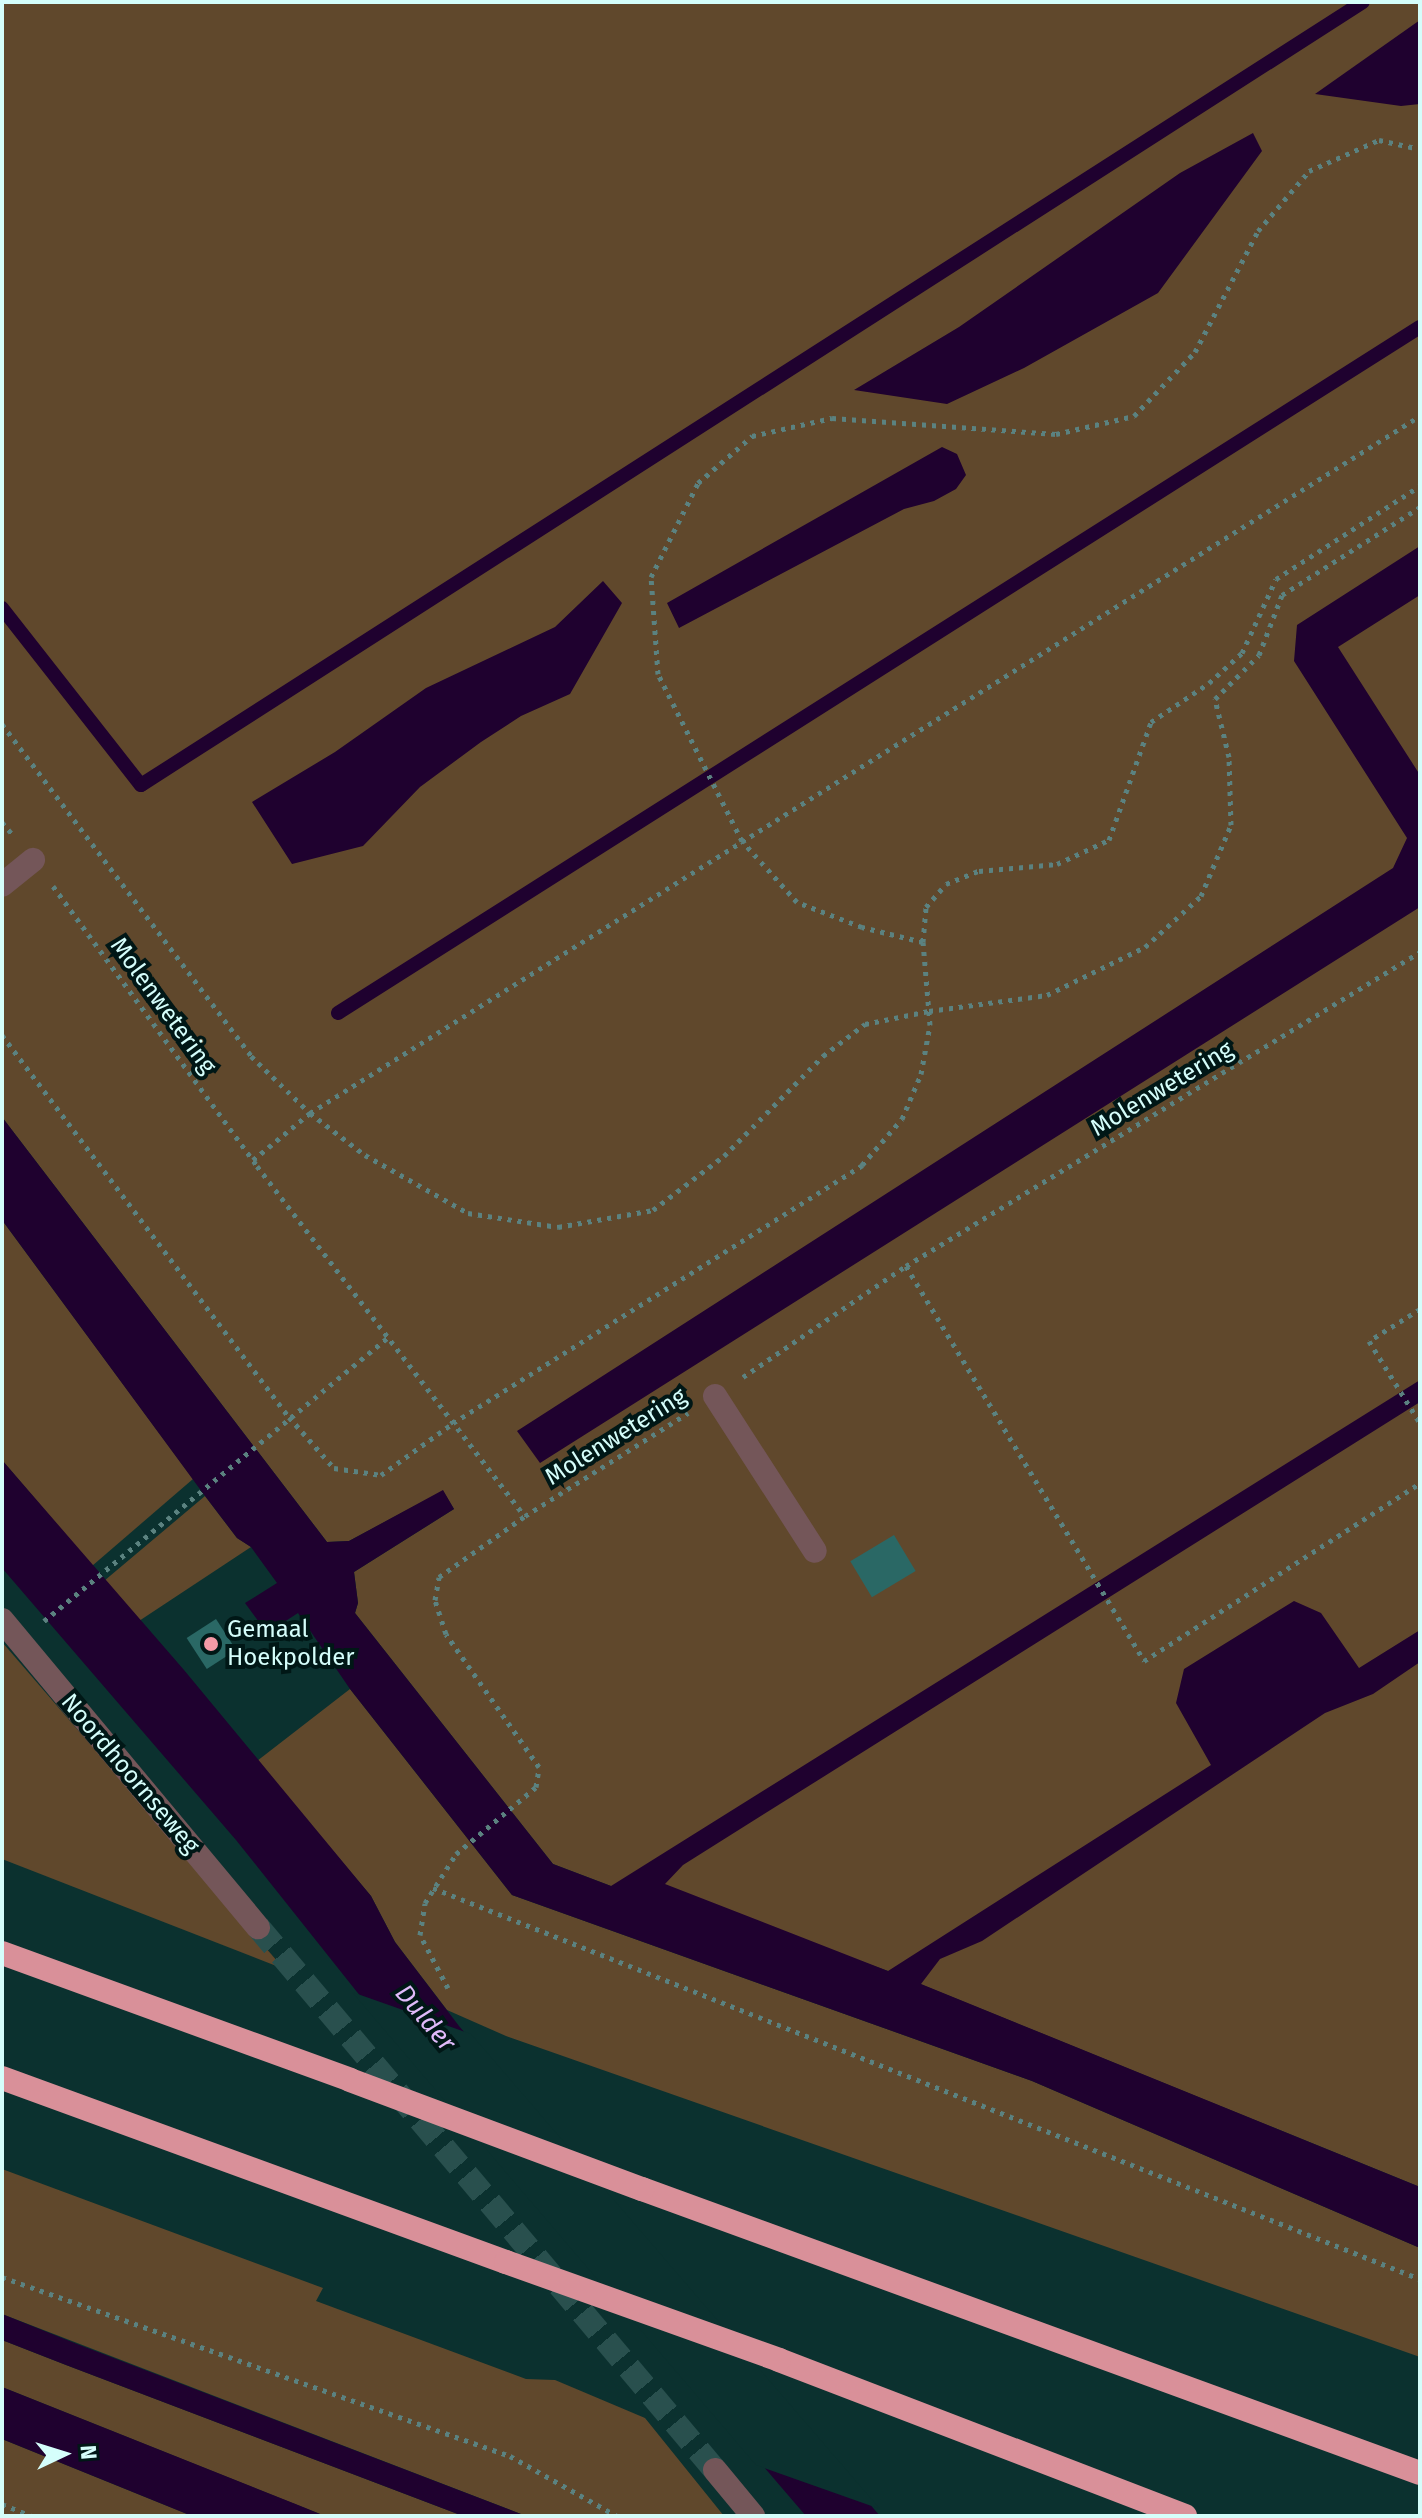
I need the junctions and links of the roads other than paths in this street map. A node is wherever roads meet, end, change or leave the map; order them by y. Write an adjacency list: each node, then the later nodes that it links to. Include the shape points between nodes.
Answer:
1 (33, 860): 2 (street)
2 (2, 885)
3 (715, 1396): 4 (street)
4 (815, 1551)
5 (2, 1620): 6 (street, Noordhoornseweg)
6 (258, 1927)
7 (2, 1953): 10 (highway, bridge)
8 (2, 2078): 12 (highway, bridge, via 779,2360)
9 (715, 2470): 11 (street)
10 (1420, 2473)
11 (753, 2516)
12 (1185, 2516)

